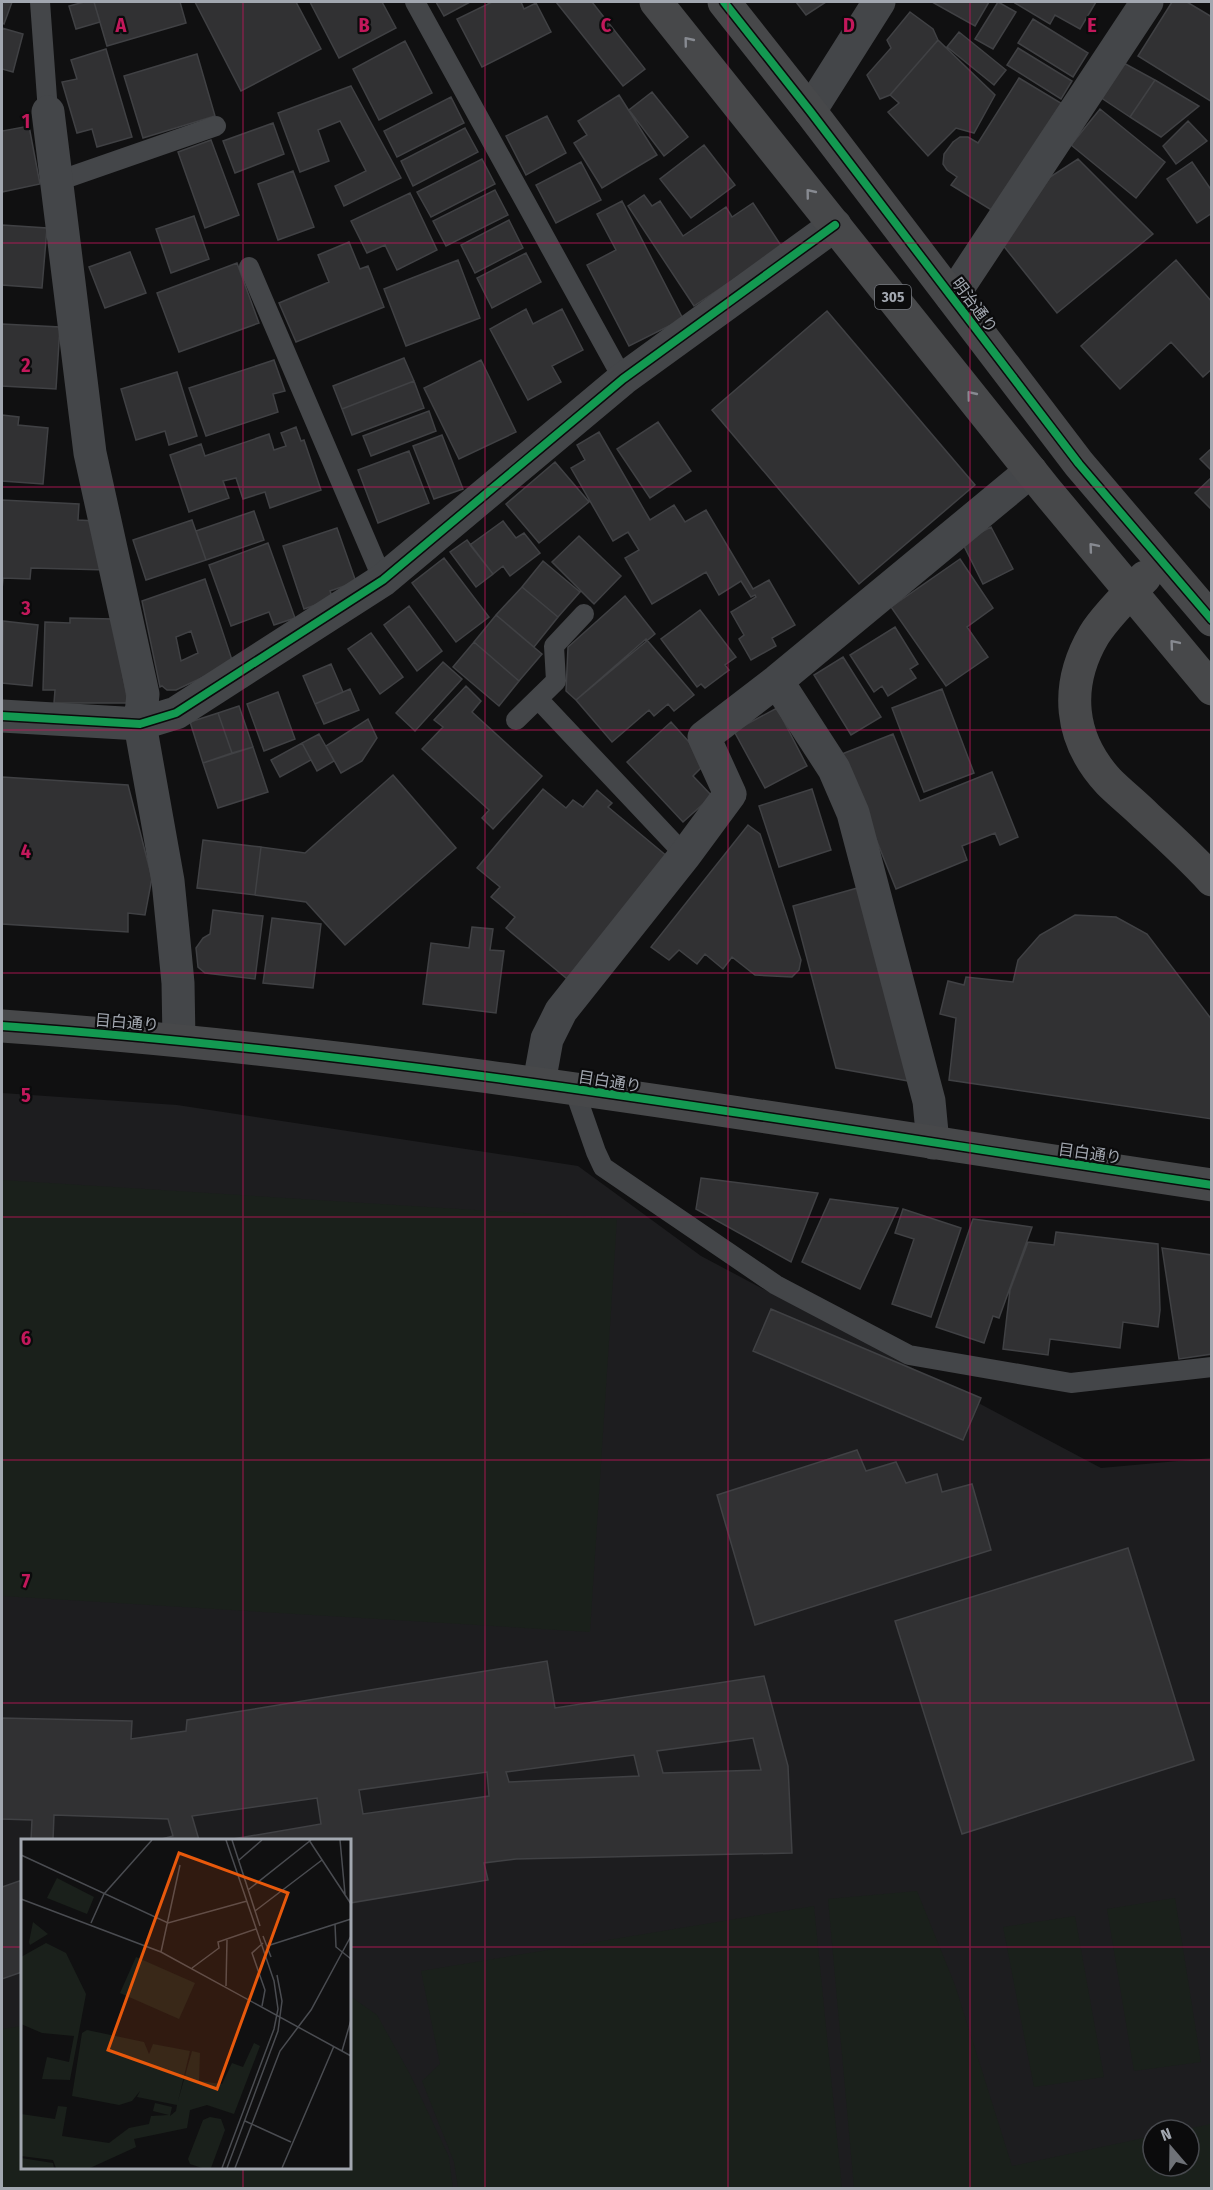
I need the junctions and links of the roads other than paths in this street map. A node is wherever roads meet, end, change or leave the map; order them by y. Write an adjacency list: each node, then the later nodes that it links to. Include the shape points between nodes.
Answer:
1 (40, 2): 8 (lane)
2 (416, 2): 14 (lane)
3 (656, 2): 11 (main road, 305, one-way to 3)
4 (724, 2): 7 (main road, 明治通り)
5 (879, 2): 7 (street)
6 (1147, 2): 13 (street)
7 (810, 111): 13 (main road, 明治通り)
8 (48, 112): 10 (street)
9 (216, 126): 10 (lane)
10 (58, 181): 26 (street, via 90,453 143,693)
11 (835, 225): 14 (street); 15 (main road, 305, one-way to 11)
12 (249, 267): 17 (lane)
13 (952, 297): 16 (main road, 明治通り, via 1080,464)
14 (623, 379): 17 (street)
15 (1031, 471): 18 (main road, 305, one-way to 15); 21 (street)
16 (1161, 560): 18 (main road); 19 (main road, 明治通り)
17 (383, 580): 26 (street, via 176,712)
18 (1131, 592): 22 (main road, 305, one-way to 18); 28 (main road, via 1094,634 1079,667 1073,698 1076,724 1086,750 1108,780)
19 (1207, 606)
20 (584, 614): 23 (lane, via 554,646 556,681)
21 (777, 681): 27 (street, via 704,737 730,794); 33 (street, via 834,769 853,813 929,1101)
22 (1212, 689)
23 (538, 699): 25 (lane); 27 (lane)
24 (2, 716): 26 (street)
25 (516, 720)
26 (141, 724): 30 (street, via 168,881 178,982)
27 (685, 855): 31 (street, via 561,1011 547,1039)
28 (1212, 880)
29 (2, 1026): 30 (main road, 目白通り)
30 (178, 1040): 31 (main road, 目白通り)
31 (539, 1083): 32 (main road, 目白通り)
32 (574, 1089): 33 (main road, 目白通り); 35 (lane, via 603,1167 776,1286 909,1355 1071,1383)
33 (933, 1143): 34 (main road, 目白通り)
34 (1212, 1185)
35 (1212, 1367)

